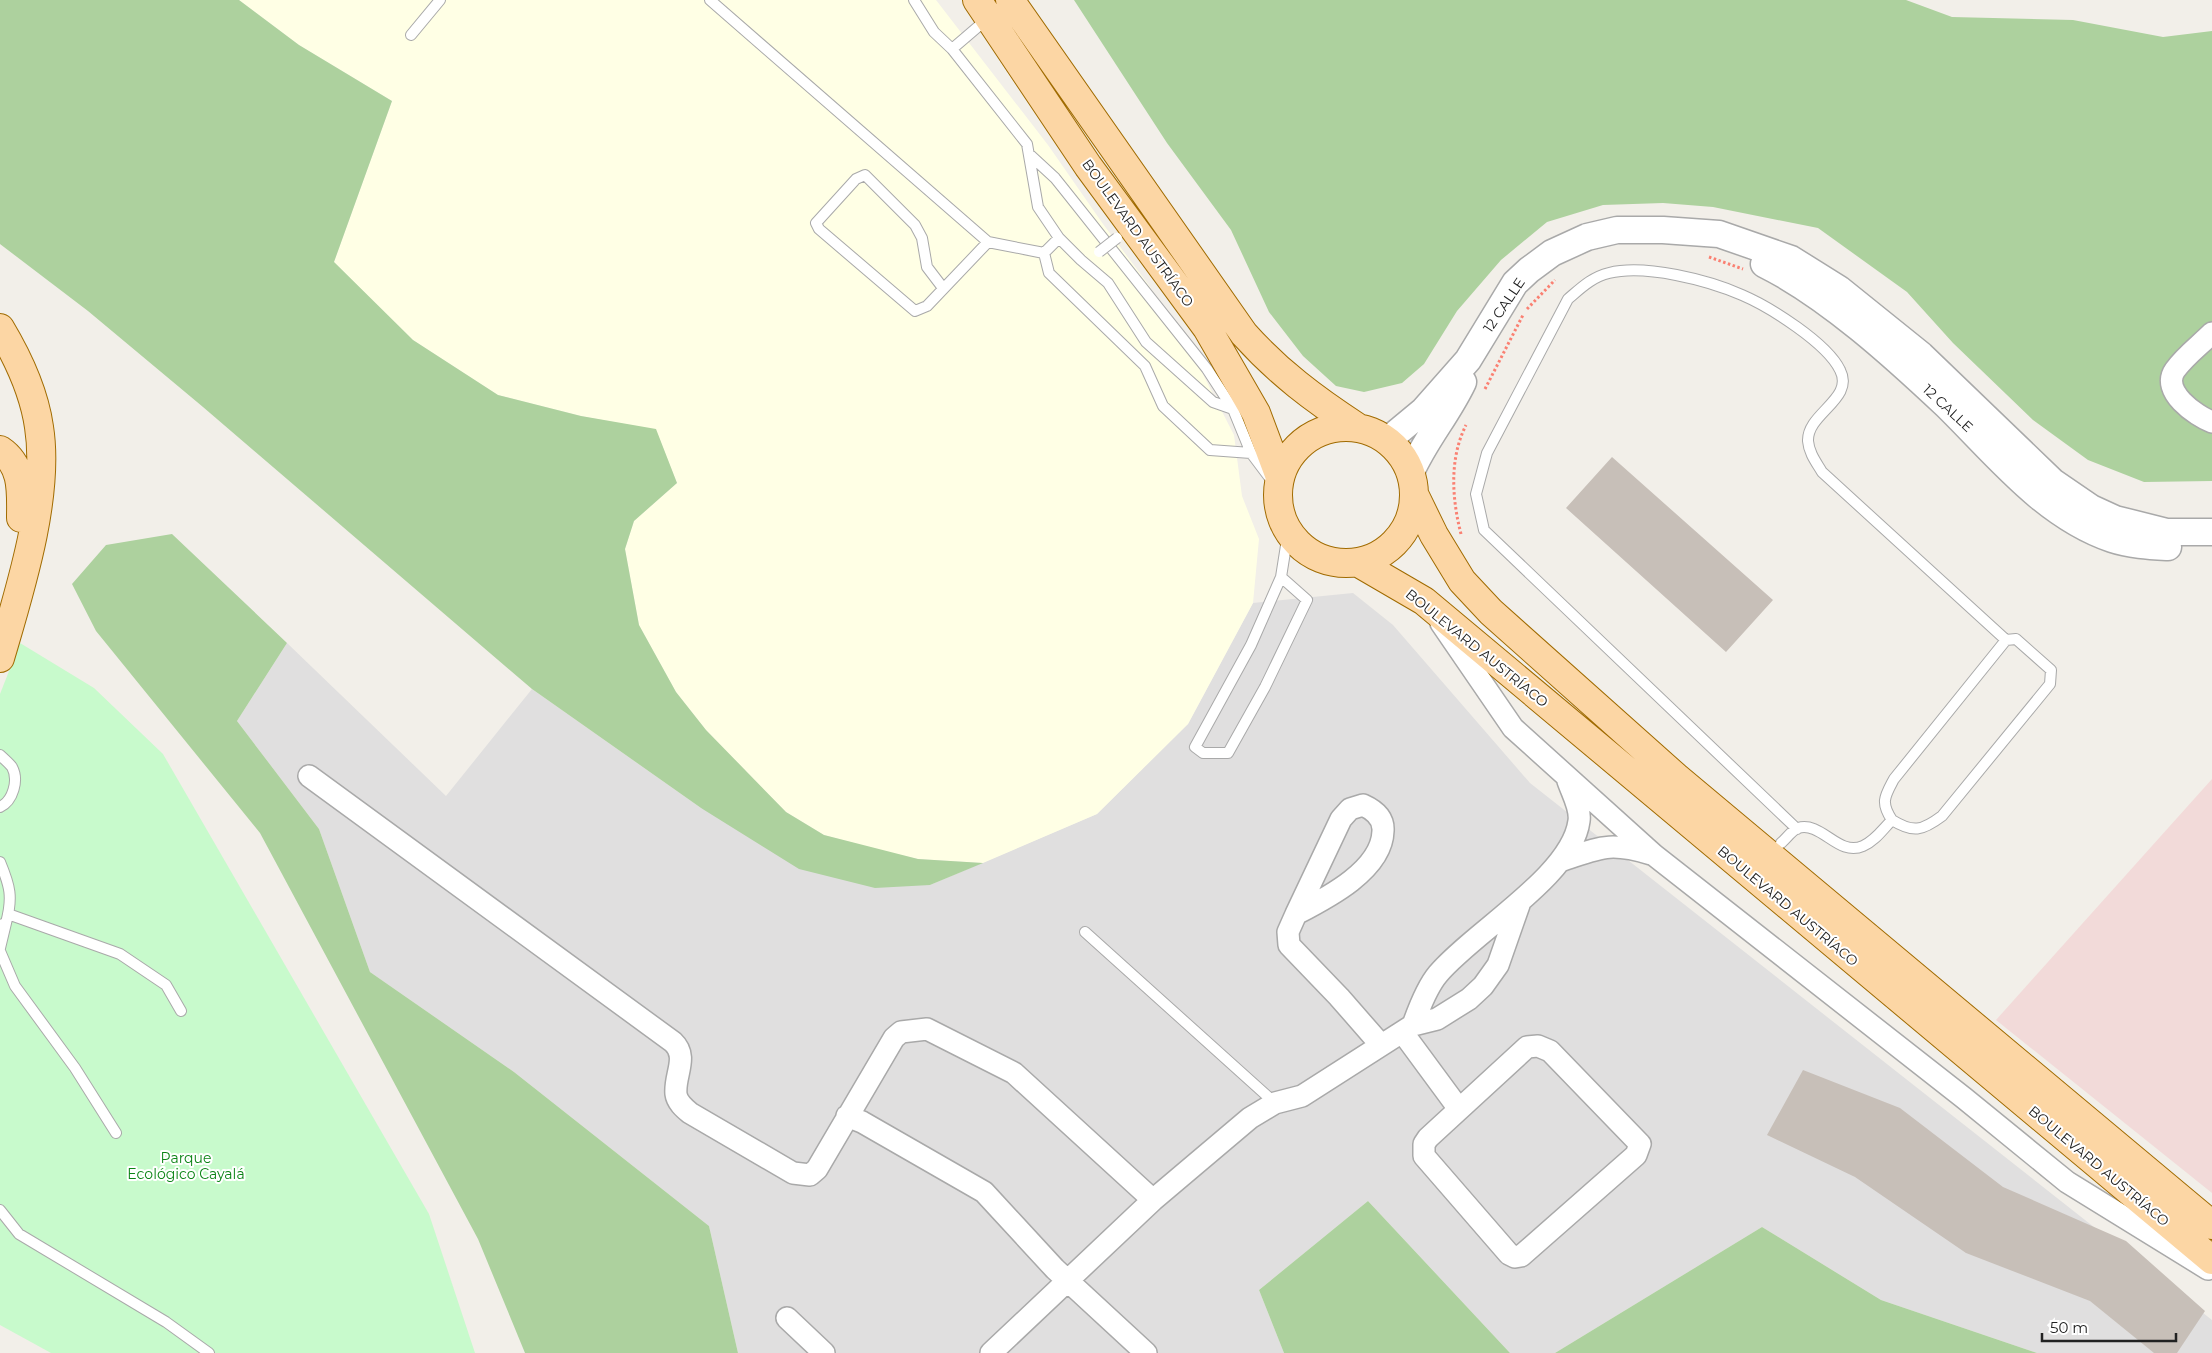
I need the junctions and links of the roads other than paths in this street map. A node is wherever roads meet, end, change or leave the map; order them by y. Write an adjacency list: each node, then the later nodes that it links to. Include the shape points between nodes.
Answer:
1 (440, 0): 6 (lane)
2 (710, 0): 11 (lane)
3 (914, 0): 7 (lane, via 934,32)
4 (1010, 0): 21 (main road, BOULEVARD AUSTRÍACO, via 1244,334 1273,366)
5 (983, 9): 7 (lane); 9 (main road, BOULEVARD AUSTRÍACO)
6 (410, 35)
7 (952, 49): 8 (lane, via 1027,144)
8 (1029, 154): 10 (lane, via 1038,207); 19 (lane, via 1067,193 1206,369)
9 (1088, 166): 14 (lane, bridge, via 1097,194 1115,222 1117,238 1099,252); 25 (main road, BOULEVARD AUSTRÍACO, via 1207,328 1256,413)
10 (1060, 238): 13 (lane); 14 (lane)
11 (988, 242): 13 (lane); 15 (lane)
12 (1696, 244): 18 (street, 12 CALLE, via 1663,230 1617,230 1587,236 1561,248 1515,283); 27 (street, 12 CALLE, via 1719,234 1791,259 1826,279 1921,355 2053,482 2090,508 2114,519 2167,532); 29 (street, 12 CALLE, via 1766,265 1826,303 1902,367 2028,485 2072,521 2114,540 2142,546 2172,547)
13 (1044, 253): 24 (lane, via 1049,273 1144,366 1163,406 1210,450)
14 (1081, 260): 19 (lane, via 1108,283 1146,342 1213,402)
15 (943, 288): 15 (lane, via 927,306 915,311 816,223 856,180 865,175 915,225 922,238 927,267)
16 (0, 328): 32 (main road, via 30,390 41,446 42,469 35,519)
17 (2212, 333): 20 (street, via 2174,371 2172,382 2183,404)
18 (1468, 360): 22 (street, 12 CALLE, via 1423,411); 26 (street, 12 CALLE, via 1466,375 1458,392 1422,448)
19 (1233, 410): 24 (lane)
20 (2212, 422)
21 (1357, 427): 22 (main road); 25 (main road, via 1334,427 1309,438 1289,457)
22 (1388, 440): 26 (main road, via 1403,456)
23 (0, 450): 32 (main road, via 12,461 19,475)
24 (1251, 453): 25 (lane)
25 (1279, 482): 28 (main road, via 1280,514)
26 (1412, 483): 30 (main road, via 1410,518 1398,539 1380,554); 60 (main road, BOULEVARD AUSTRÍACO, via 1434,536 1462,581 1491,612 1676,777)
27 (2212, 532)
28 (1288, 533): 30 (main road, via 1316,557 1337,563); 31 (lane)
29 (2212, 541)
30 (1357, 562): 33 (main road, BOULEVARD AUSTRÍACO)
31 (1281, 577): 31 (lane, via 1251,645 1195,747 1203,753 1228,753 1265,687 1307,600)
32 (21, 578): 35 (main road)
33 (1424, 601): 38 (street, via 1513,728); 61 (main road, BOULEVARD AUSTRÍACO)
34 (2006, 640): 40 (lane, via 1894,779 1885,796 1884,808); 40 (lane, via 2016,639 2051,670 2050,684 1942,816 1927,827 1915,829 1905,828); 41 (lane, via 1822,472 1812,456 1808,440 1813,426 1844,383 1840,370 1820,345 1786,320 1742,295 1674,274 1609,273 1587,282 1568,299 1487,453 1476,494 1484,530)
35 (0, 658)
36 (0, 756): 39 (lane, via 12,766 16,782)
37 (309, 776): 56 (street, via 680,1049 676,1095 690,1113 801,1175 810,1175 818,1169)
38 (1567, 778): 43 (street); 44 (street, via 1579,820)
39 (0, 807)
40 (1892, 820): 41 (lane, via 1872,841 1856,848 1838,844 1812,828)
41 (1797, 829): 42 (lane)
42 (1781, 843)
43 (1654, 855): 44 (street, via 1608,846); 62 (street, via 2067,1182)
44 (1560, 861): 46 (street)
45 (0, 862): 48 (lane, via 10,886)
46 (1519, 904): 52 (street, via 1468,944 1436,975); 52 (street, via 1498,965 1483,986 1453,1010)
47 (1296, 914): 47 (street, via 1341,819 1350,809 1364,805 1374,810 1384,828 1377,854 1352,881); 53 (street, via 1288,932 1289,945)
48 (5, 920): 50 (lane); 51 (lane, via 120,954 166,985)
49 (1085, 932): 54 (lane)
50 (0, 949): 57 (lane, via 15,986 75,1068)
51 (181, 1011)
52 (1408, 1029): 53 (street); 55 (street)
53 (1380, 1045): 54 (street, via 1302,1096)
54 (1275, 1103): 58 (street, via 1250,1118)
55 (1459, 1109): 55 (street, via 1527,1047 1538,1046 1550,1051 1640,1144 1636,1155 1521,1256 1515,1257 1424,1156 1424,1144 1428,1138)
56 (847, 1116): 58 (street, via 894,1038 901,1032 927,1029 1014,1073); 63 (street, via 984,1192)
57 (116, 1133)
58 (1153, 1200): 63 (street)
59 (0, 1210): 65 (lane, via 19,1234 166,1322)
60 (2212, 1225)
61 (2212, 1260)
62 (2212, 1272)
63 (1067, 1280): 67 (street); 68 (street)
64 (787, 1318): 66 (street)
65 (209, 1353)
66 (824, 1353)
67 (991, 1353)
68 (1146, 1353)

